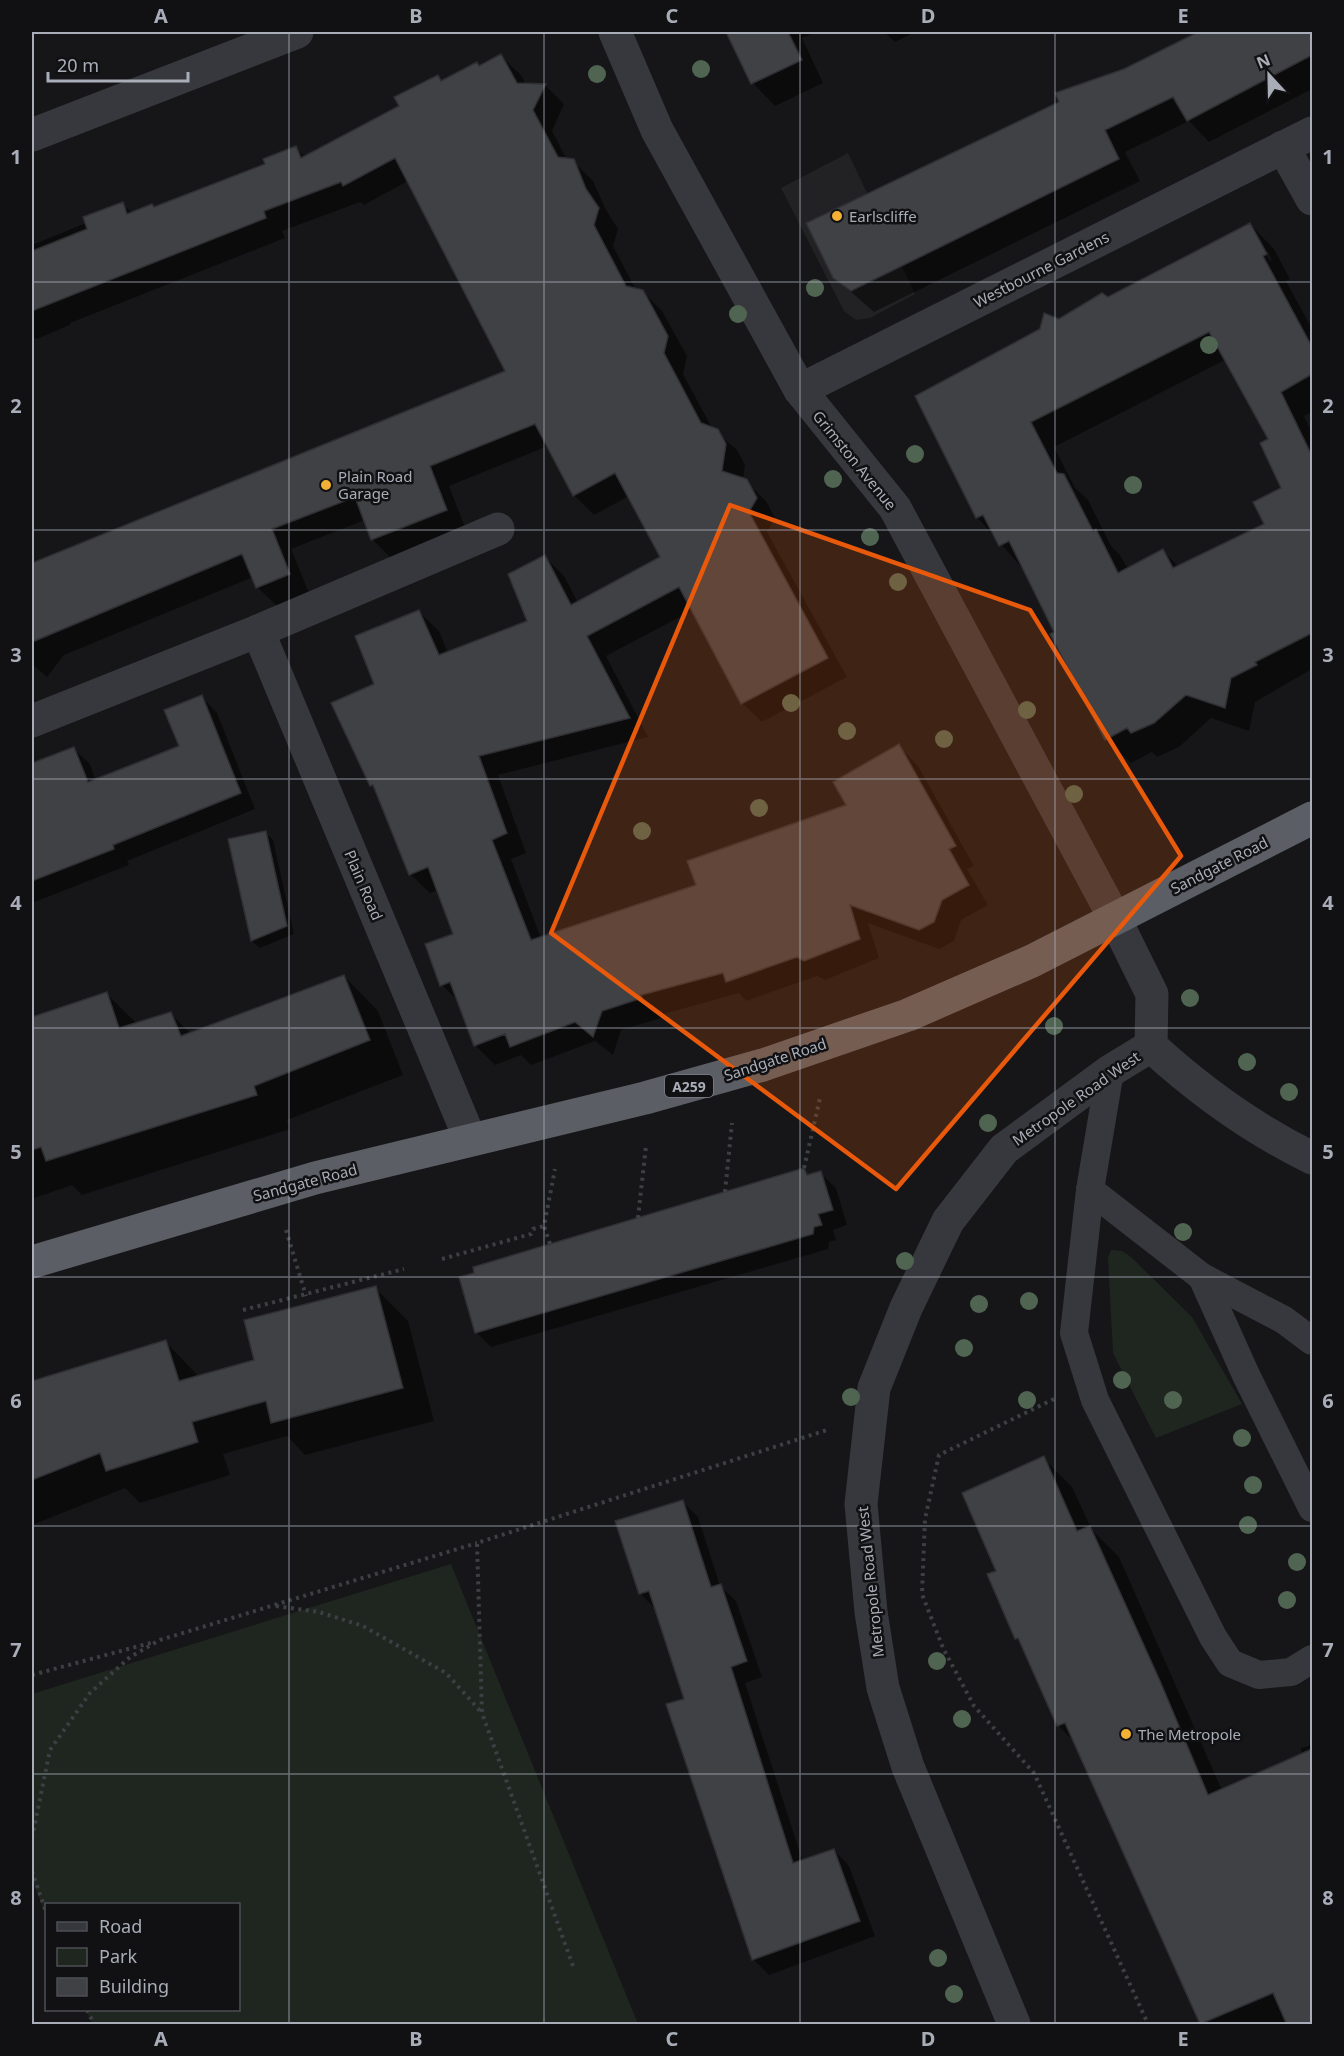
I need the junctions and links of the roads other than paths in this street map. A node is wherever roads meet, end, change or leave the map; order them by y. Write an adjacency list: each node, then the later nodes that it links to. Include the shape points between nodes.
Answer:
1 (297, 32): 4 (street)
2 (615, 32): 7 (street, Grimston Avenue, via 657,130)
3 (1312, 133): 5 (street, Westbourne Gardens)
4 (32, 135)
5 (1283, 147): 6 (street); 7 (street, Westbourne Gardens)
6 (1312, 199)
7 (800, 390): 12 (street, Grimston Avenue, via 895,508)
8 (498, 529): 9 (street)
9 (258, 631): 10 (street); 15 (street, Plain Road)
10 (32, 721)
11 (1312, 818): 12 (highway, Sandgate Road / A259)
12 (1115, 919): 13 (street, Grimston Avenue, via 1152,994); 15 (highway, Sandgate Road / A259, via 908,1016 763,1065 645,1098)
13 (1151, 1046): 14 (street, Metropole Road West); 16 (street, via 1186,1079 1269,1137)
14 (1110, 1071): 17 (lane); 23 (street, Metropole Road West, via 1004,1149 948,1221 906,1308 874,1388 861,1504 883,1689 908,1767)
15 (470, 1139): 18 (highway, Sandgate Road / A259, via 315,1178)
16 (1312, 1158)
17 (1090, 1190): 19 (lane); 22 (lane, via 1074,1332 1095,1400 1230,1664 1259,1675 1291,1672)
18 (32, 1262)
19 (1202, 1277): 20 (lane, via 1284,1320); 21 (lane)
20 (1312, 1341)
21 (1312, 1508)
22 (1312, 1659)
23 (1014, 2025)

